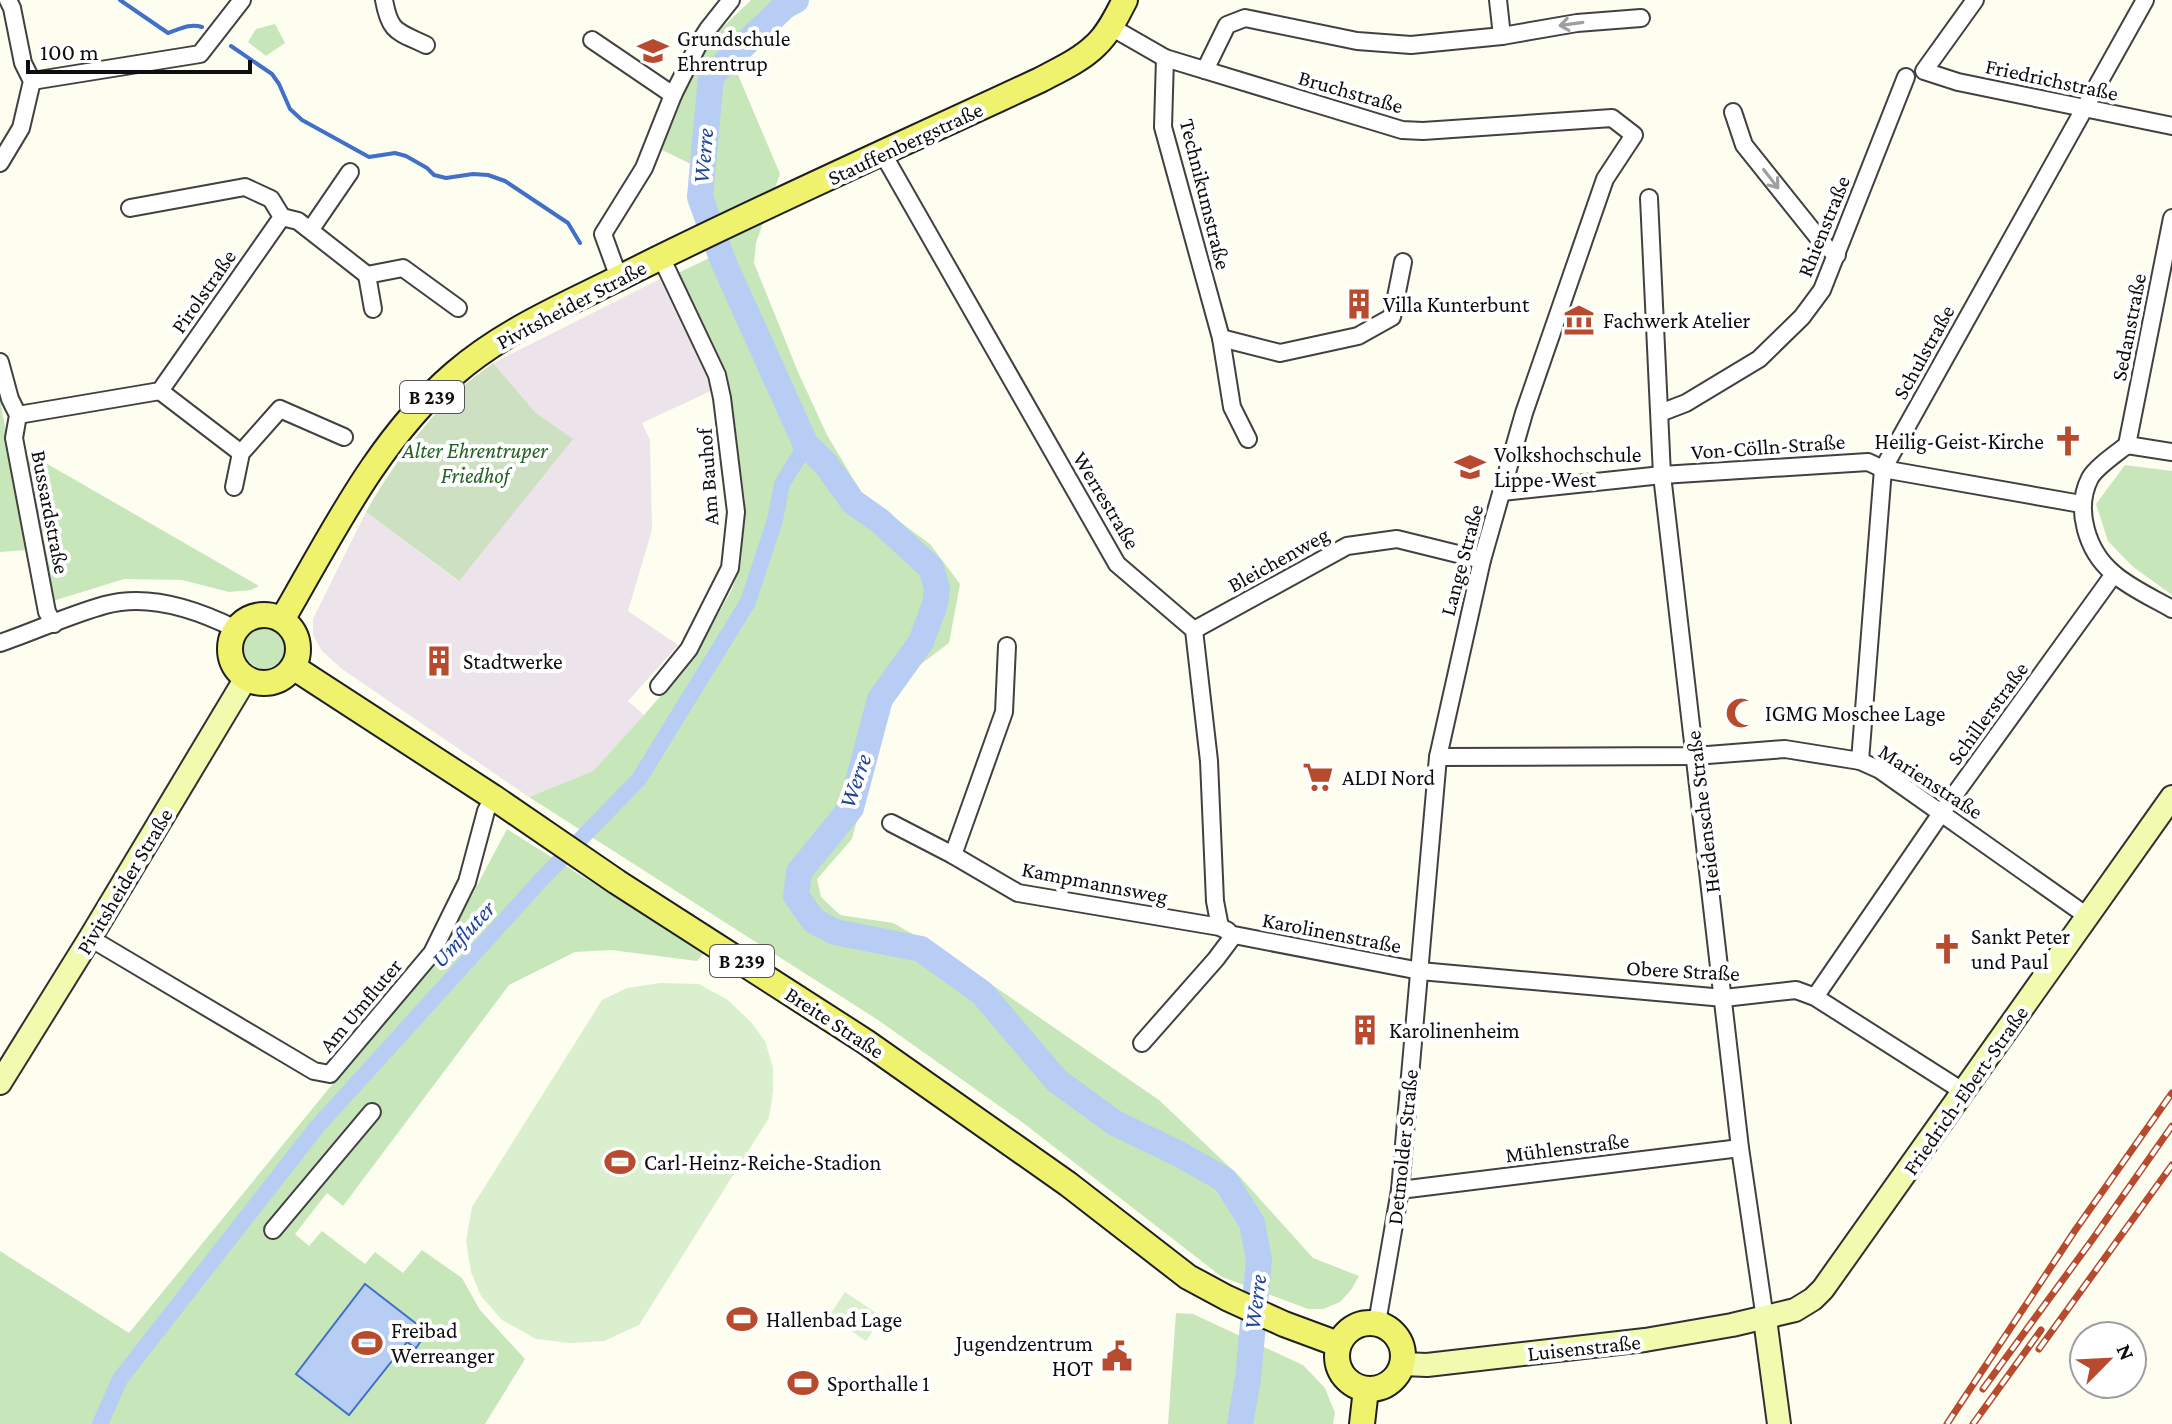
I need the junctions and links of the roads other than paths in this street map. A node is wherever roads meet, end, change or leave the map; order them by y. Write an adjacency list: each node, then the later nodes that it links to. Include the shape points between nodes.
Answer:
1 (8, 0): 17 (street)
2 (242, 0): 17 (street, via 200,54)
3 (384, 0): 13 (street, via 387,19 397,31)
4 (731, 0): 18 (street, via 708,29)
5 (1125, 0): 10 (main road, Stauffenbergstraße / B 239)
6 (1498, 0): 11 (street)
7 (1975, 0): 19 (street, Friedrichstraße, via 1924,71)
8 (2145, 0): 19 (street, Schulstraße)
9 (1641, 18): 11 (street, one-way to 11)
10 (1111, 27): 14 (street, Bruchstraße); 23 (main road, Stauffenbergstraße / B 239, via 1073,62)
11 (1502, 36): 15 (street, via 1411,45 1357,41 1245,18 1227,25)
12 (592, 40): 18 (street)
13 (426, 45)
14 (1165, 58): 15 (street, Bruchstraße); 38 (street, Technikumstraße, via 1163,127)
15 (1205, 70): 22 (street, Bruchstraße, via 1402,130 1612,118)
16 (1906, 77): 31 (street, Rhienstraße)
17 (32, 81): 24 (street, via 21,128)
18 (673, 95): 35 (street, via 644,168 603,234)
19 (2085, 109): 21 (street, Friedrichstraße); 48 (street, Schulstraße)
20 (1733, 112): 31 (street, one-way to 31, via 1744,145)
21 (2172, 126)
22 (1634, 135): 51 (street, Lange Straße, via 1605,179)
23 (883, 154): 32 (main road, Stauffenbergstraße / B 239); 59 (street, Werrestraße, via 1117,564)
24 (0, 163)
25 (350, 172): 30 (street)
26 (1649, 198): 41 (street, Heidensche Straße)
27 (130, 208): 28 (street, via 245,187 271,199)
28 (282, 217): 30 (street); 40 (street, Pirolstraße)
29 (2172, 218): 45 (street, Sedanstraße)
30 (311, 229): 34 (street)
31 (1837, 255): 41 (street, Rhienstraße, via 1822,290 1802,317 1759,359)
32 (661, 257): 35 (main road, Pivitsheider Straße / B 239); 64 (street, Am Bauhof, via 717,375 736,512 730,568 689,649)
33 (1403, 262): 38 (street, via 1392,317 1358,336 1280,353)
34 (367, 275): 36 (street, via 403,268); 37 (street)
35 (622, 277): 56 (main road, Pivitsheider Straße / B 239, via 495,342 454,374 370,470)
36 (458, 308)
37 (373, 309)
38 (1221, 338): 44 (street, Technikumstraße, via 1232,407)
39 (0, 362): 42 (street, Bussardstraße)
40 (160, 391): 42 (street); 47 (street)
41 (1660, 413): 49 (street, Heidensche Straße)
42 (18, 415): 57 (street, Bussardstraße, via 14,438 47,612)
43 (344, 437): 47 (street, via 280,409)
44 (1248, 439)
45 (2127, 445): 46 (street); 52 (street, via 2091,475)
46 (2172, 452)
47 (241, 453): 50 (street)
48 (1883, 469): 49 (street, Von-Cölln-Straße, via 1868,462); 52 (street, Von-Cölln-Straße); 67 (street, Schulstraße)
49 (1662, 475): 51 (street, Von-Cölln-Straße); 65 (street, Heidensche Straße)
50 (234, 487)
51 (1502, 492): 53 (street, Lange Straße)
52 (2081, 504): 54 (street, via 2087,535)
53 (1482, 560): 59 (street, Bleichenweg, via 1397,539 1347,546); 66 (street, Lange Straße)
54 (2114, 574): 55 (street); 70 (street, Schillerstraße)
55 (2172, 609)
56 (282, 620): 58 (main road, via 262,615); 62 (main road, via 296,636)
57 (54, 624): 58 (street, via 108,604 149,601 198,611); 60 (street)
58 (236, 629): 63 (main road, via 232,661)
59 (1194, 630): 74 (street, via 1209,761 1215,901)
60 (0, 643)
61 (1007, 646): 72 (street, via 1004,712)
62 (293, 667): 63 (main road, via 272,682); 68 (main road, Breite Straße / B 239)
63 (246, 678): 75 (main road, Pivitsheider Straße)
64 (659, 686)
65 (1695, 756): 66 (street, Marienstraße); 67 (street, Marienstraße, via 1785,749); 78 (street, Heidensche Straße)
66 (1438, 757): 76 (street, Lange Straße)
67 (1860, 761): 70 (street, Marienstraße)
68 (493, 797): 75 (street, Am Umfluter, via 467,882 432,953 330,1074 314,1071); 88 (main road, Breite Straße / B 239, via 866,1042 1058,1176 1188,1277)
69 (2172, 797): 73 (main road, Friedrich-Ebert-Straße)
70 (1942, 812): 73 (street, Marienstraße); 77 (street, Schillerstraße)
71 (891, 823): 72 (street, Kampmannsweg)
72 (953, 855): 74 (street, Kampmannsweg, via 1018,893)
73 (2087, 916): 81 (main road, Friedrich-Ebert-Straße)
74 (1227, 931): 76 (street, Karolinenstraße); 79 (street, Karolinenstraße, via 1216,959)
75 (90, 938): 80 (main road, Pivitsheider Straße)
76 (1420, 971): 78 (street, Obere Straße); 84 (street, Detmolder Straße)
77 (1815, 997): 78 (street, Obere Straße, via 1796,990); 81 (street, Obere Straße)
78 (1724, 998): 83 (street, Heidensche Straße)
79 (1142, 1043)
80 (0, 1083)
81 (1964, 1092): 86 (main road, Friedrich-Ebert-Straße, via 1823,1289 1795,1310)
82 (372, 1112): 85 (street)
83 (1740, 1148): 84 (street, Mühlenstraße); 86 (street, Heidensche Straße)
84 (1400, 1190): 87 (street, Detmolder Straße)
85 (273, 1230)
86 (1765, 1319): 89 (main road, Luisenstraße, via 1645,1340); 92 (main road, Heidensche Straße)
87 (1377, 1323): 88 (main road, via 1358,1324); 89 (main road, via 1398,1338)
88 (1338, 1344): 90 (main road, via 1336,1358 1343,1376)
89 (1402, 1364): 90 (main road, via 1389,1383)
90 (1366, 1389): 91 (main road)
91 (1362, 1424)
92 (1779, 1424)

